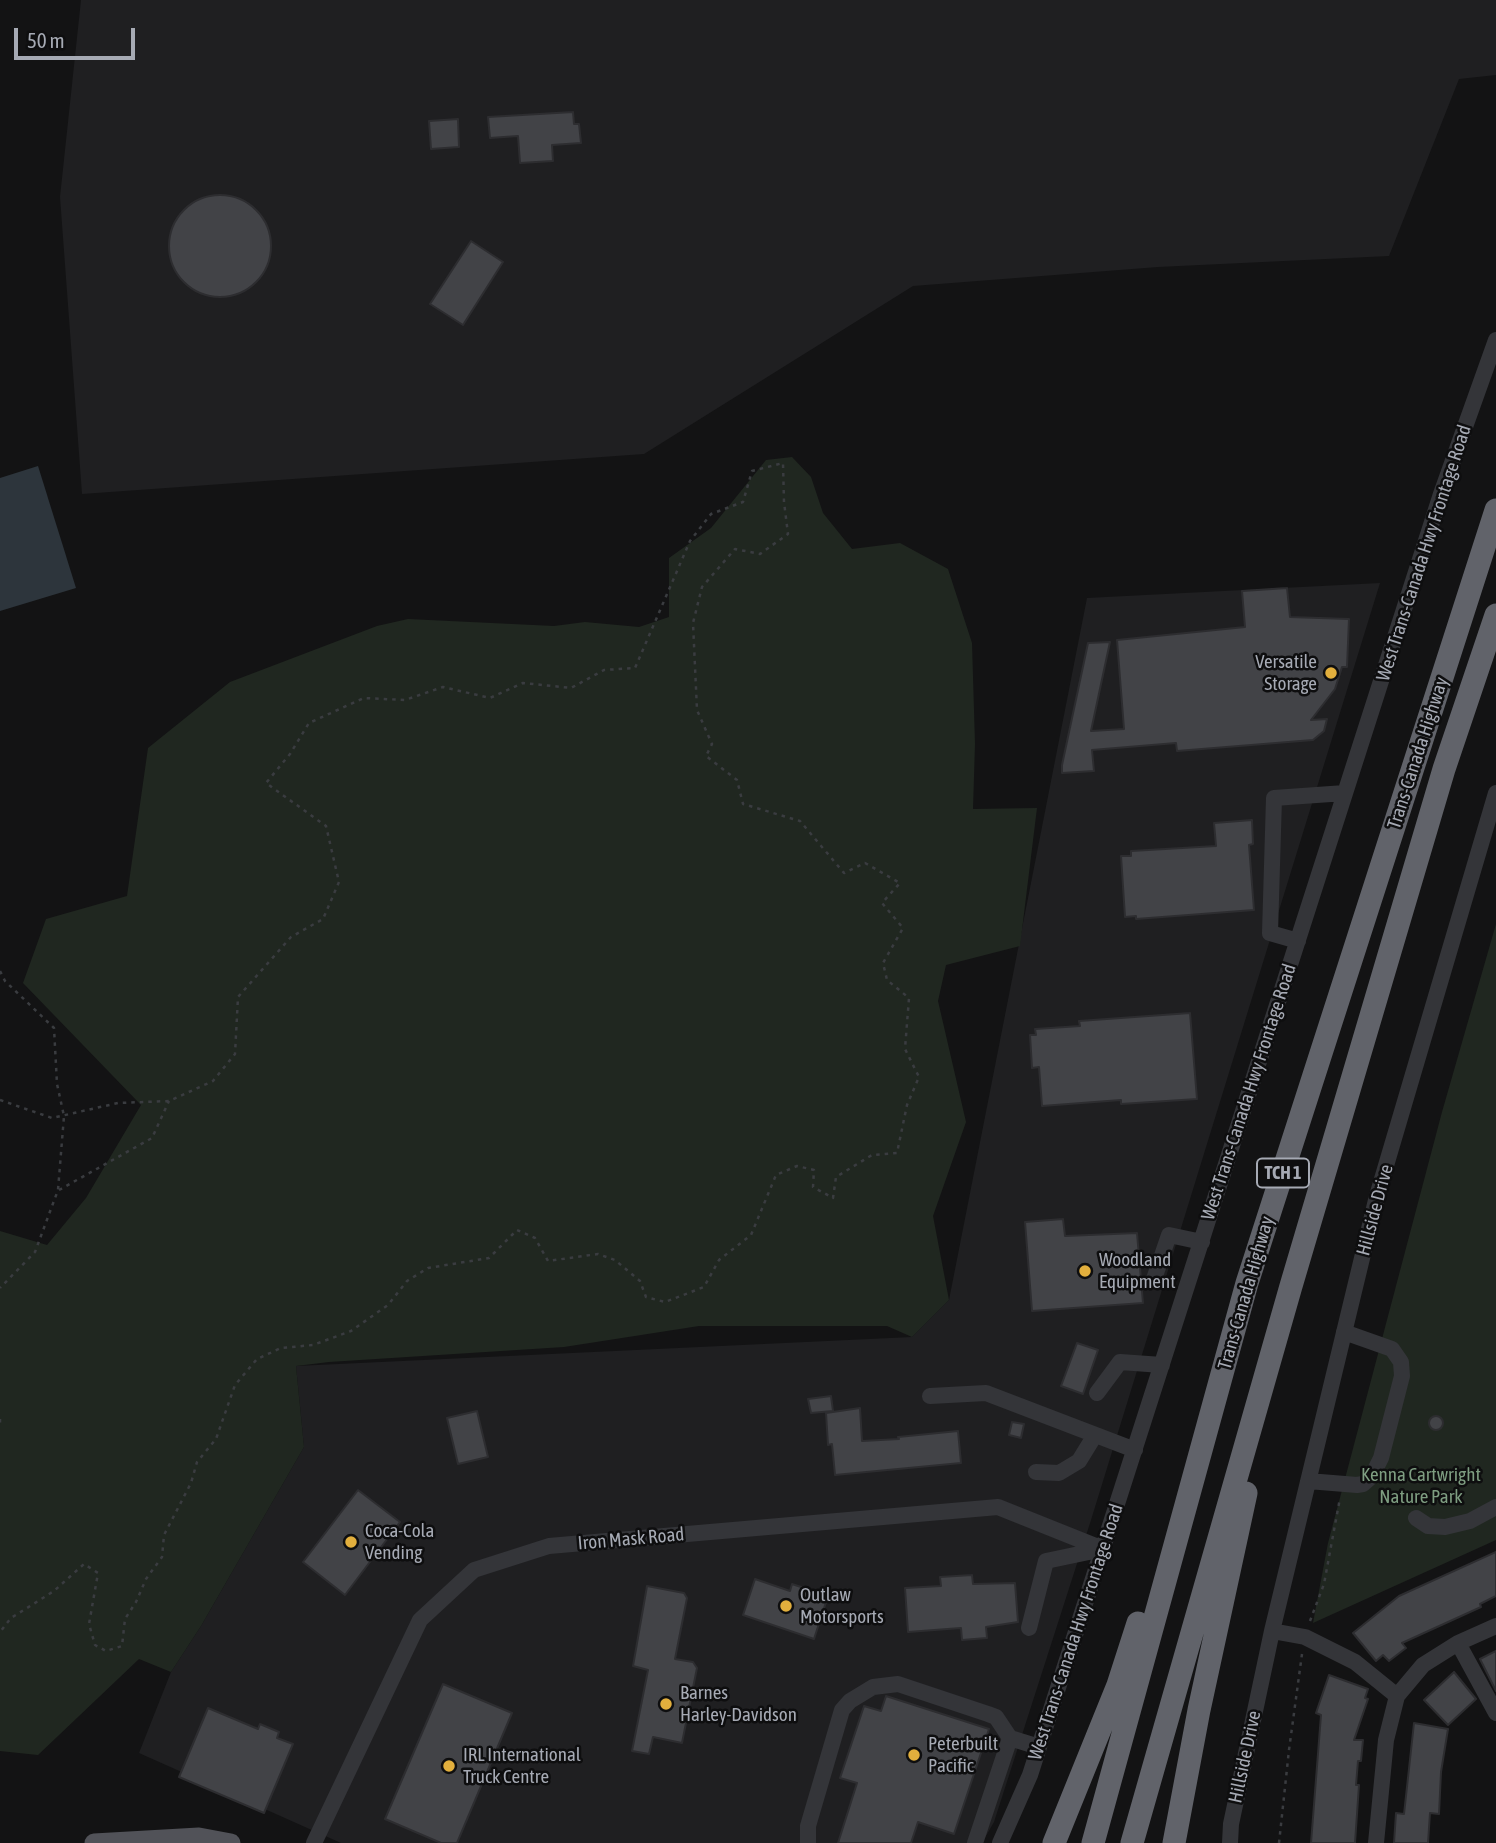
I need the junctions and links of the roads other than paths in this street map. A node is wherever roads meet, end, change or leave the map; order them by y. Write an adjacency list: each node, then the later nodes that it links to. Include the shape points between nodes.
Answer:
1 (1496, 340): 4 (street, West Trans-Canada Hwy Frontage Road)
2 (1496, 510): 9 (highway, Trans-Canada Highway / TCH 1)
3 (1496, 615): 10 (highway, Trans-Canada Highway / TCH 1, via 1444,769)
4 (1345, 793): 6 (street, West Trans-Canada Hwy Frontage Road); 6 (street, via 1274,798 1270,933)
5 (1496, 793): 11 (street, Hillside Drive, via 1377,1196)
6 (1298, 941): 7 (street, West Trans-Canada Hwy Frontage Road)
7 (1202, 1242): 8 (street, via 1169,1235); 12 (street, West Trans-Canada Hwy Frontage Road)
8 (1154, 1279)
9 (1247, 1283): 36 (highway, via 1118,1685); 37 (highway, Trans-Canada Highway / TCH 1)
10 (1291, 1286): 38 (highway, Trans-Canada Highway / TCH 1); 39 (highway)
11 (1344, 1332): 18 (street, Hillside Drive); 18 (street, via 1392,1349 1401,1362 1402,1376 1377,1467 1363,1484)
12 (1162, 1365): 13 (street, via 1120,1362); 16 (street, West Trans-Canada Hwy Frontage Road)
13 (1097, 1393)
14 (930, 1396): 15 (street, via 986,1394)
15 (1095, 1435): 16 (street); 17 (street, via 1079,1461 1059,1473)
16 (1135, 1450): 21 (street, West Trans-Canada Hwy Frontage Road)
17 (1036, 1472)
18 (1308, 1481): 24 (street, Hillside Drive)
19 (1496, 1507): 20 (street, via 1446,1527 1428,1526)
20 (1416, 1518)
21 (1103, 1549): 23 (street, via 1046,1562); 29 (street, West Trans-Canada Hwy Frontage Road); 32 (street, Iron Mask Road, via 998,1507 549,1546 474,1570 420,1620)
22 (1496, 1626): 25 (street)
23 (1029, 1628)
24 (1272, 1631): 26 (street, via 1305,1637 1355,1662); 40 (street, Hillside Drive)
25 (1458, 1643): 26 (street, via 1423,1665); 27 (street)
26 (1397, 1696): 41 (street, via 1386,1740)
27 (1496, 1713)
28 (1010, 1738): 29 (street); 33 (street, via 996,1717 898,1684 861,1693 842,1710 808,1826); 34 (street)
29 (1039, 1746): 35 (street, West Trans-Canada Hwy Frontage Road)
30 (94, 1843): 31 (main road, via 199,1837)
31 (231, 1843)
32 (314, 1843)
33 (808, 1843)
34 (975, 1843)
35 (1000, 1843)
36 (1054, 1843)
37 (1093, 1843)
38 (1132, 1843)
39 (1174, 1843)
40 (1230, 1843)
41 (1376, 1843)

